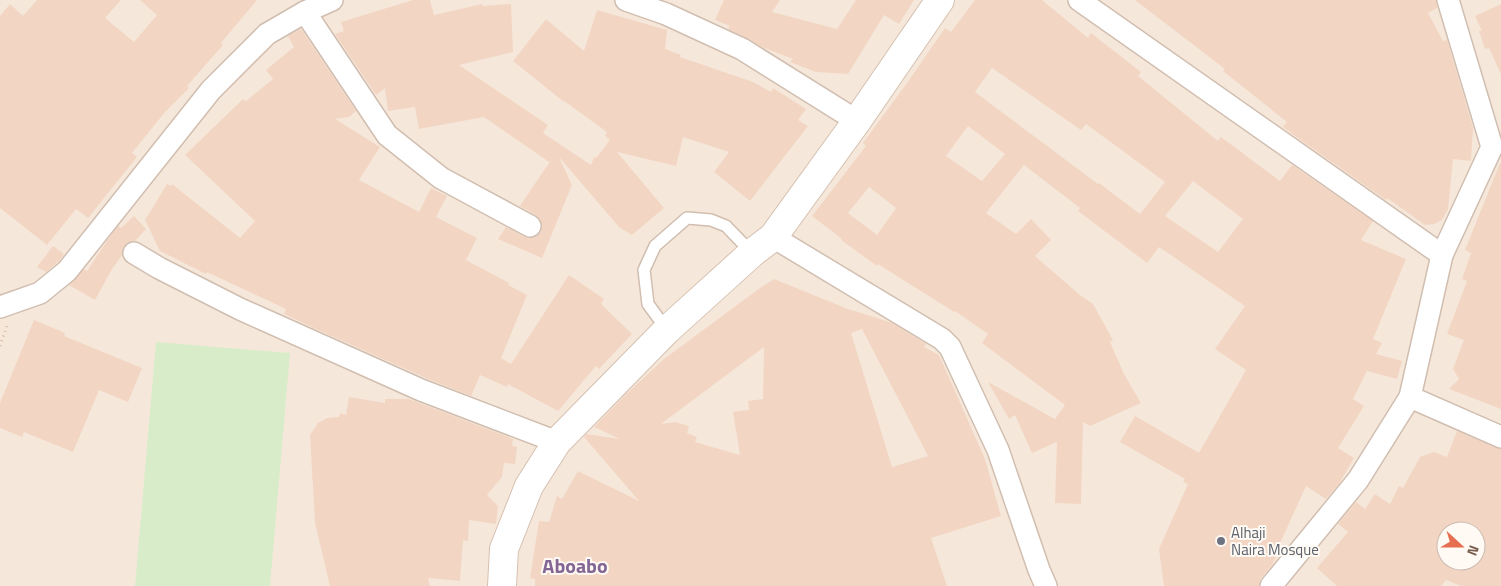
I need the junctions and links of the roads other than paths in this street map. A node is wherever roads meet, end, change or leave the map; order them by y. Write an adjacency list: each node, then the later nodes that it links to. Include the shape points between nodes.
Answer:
1 (332, 0): 6 (street)
2 (626, 0): 7 (street, via 742,48)
3 (940, 0): 7 (street)
4 (1078, 0): 12 (street)
5 (1448, 0): 8 (street)
6 (305, 12): 9 (street, via 387,135 441,178); 13 (street, via 267,34 211,90 67,271 40,293)
7 (857, 121): 10 (street)
8 (1496, 149): 12 (street)
9 (530, 226)
10 (762, 245): 14 (street); 14 (lane, via 711,220 687,218 655,246 644,270 648,304); 20 (street, via 950,346 998,450)
11 (134, 253): 17 (street, via 240,309 421,390)
12 (1442, 255): 15 (street)
13 (0, 307)
14 (667, 330): 17 (street)
15 (1410, 397): 16 (street); 18 (street, via 1358,480)
16 (1501, 437)
17 (557, 442): 19 (street, via 529,486 504,549)
18 (1281, 583)
19 (502, 586)
20 (1046, 586)

